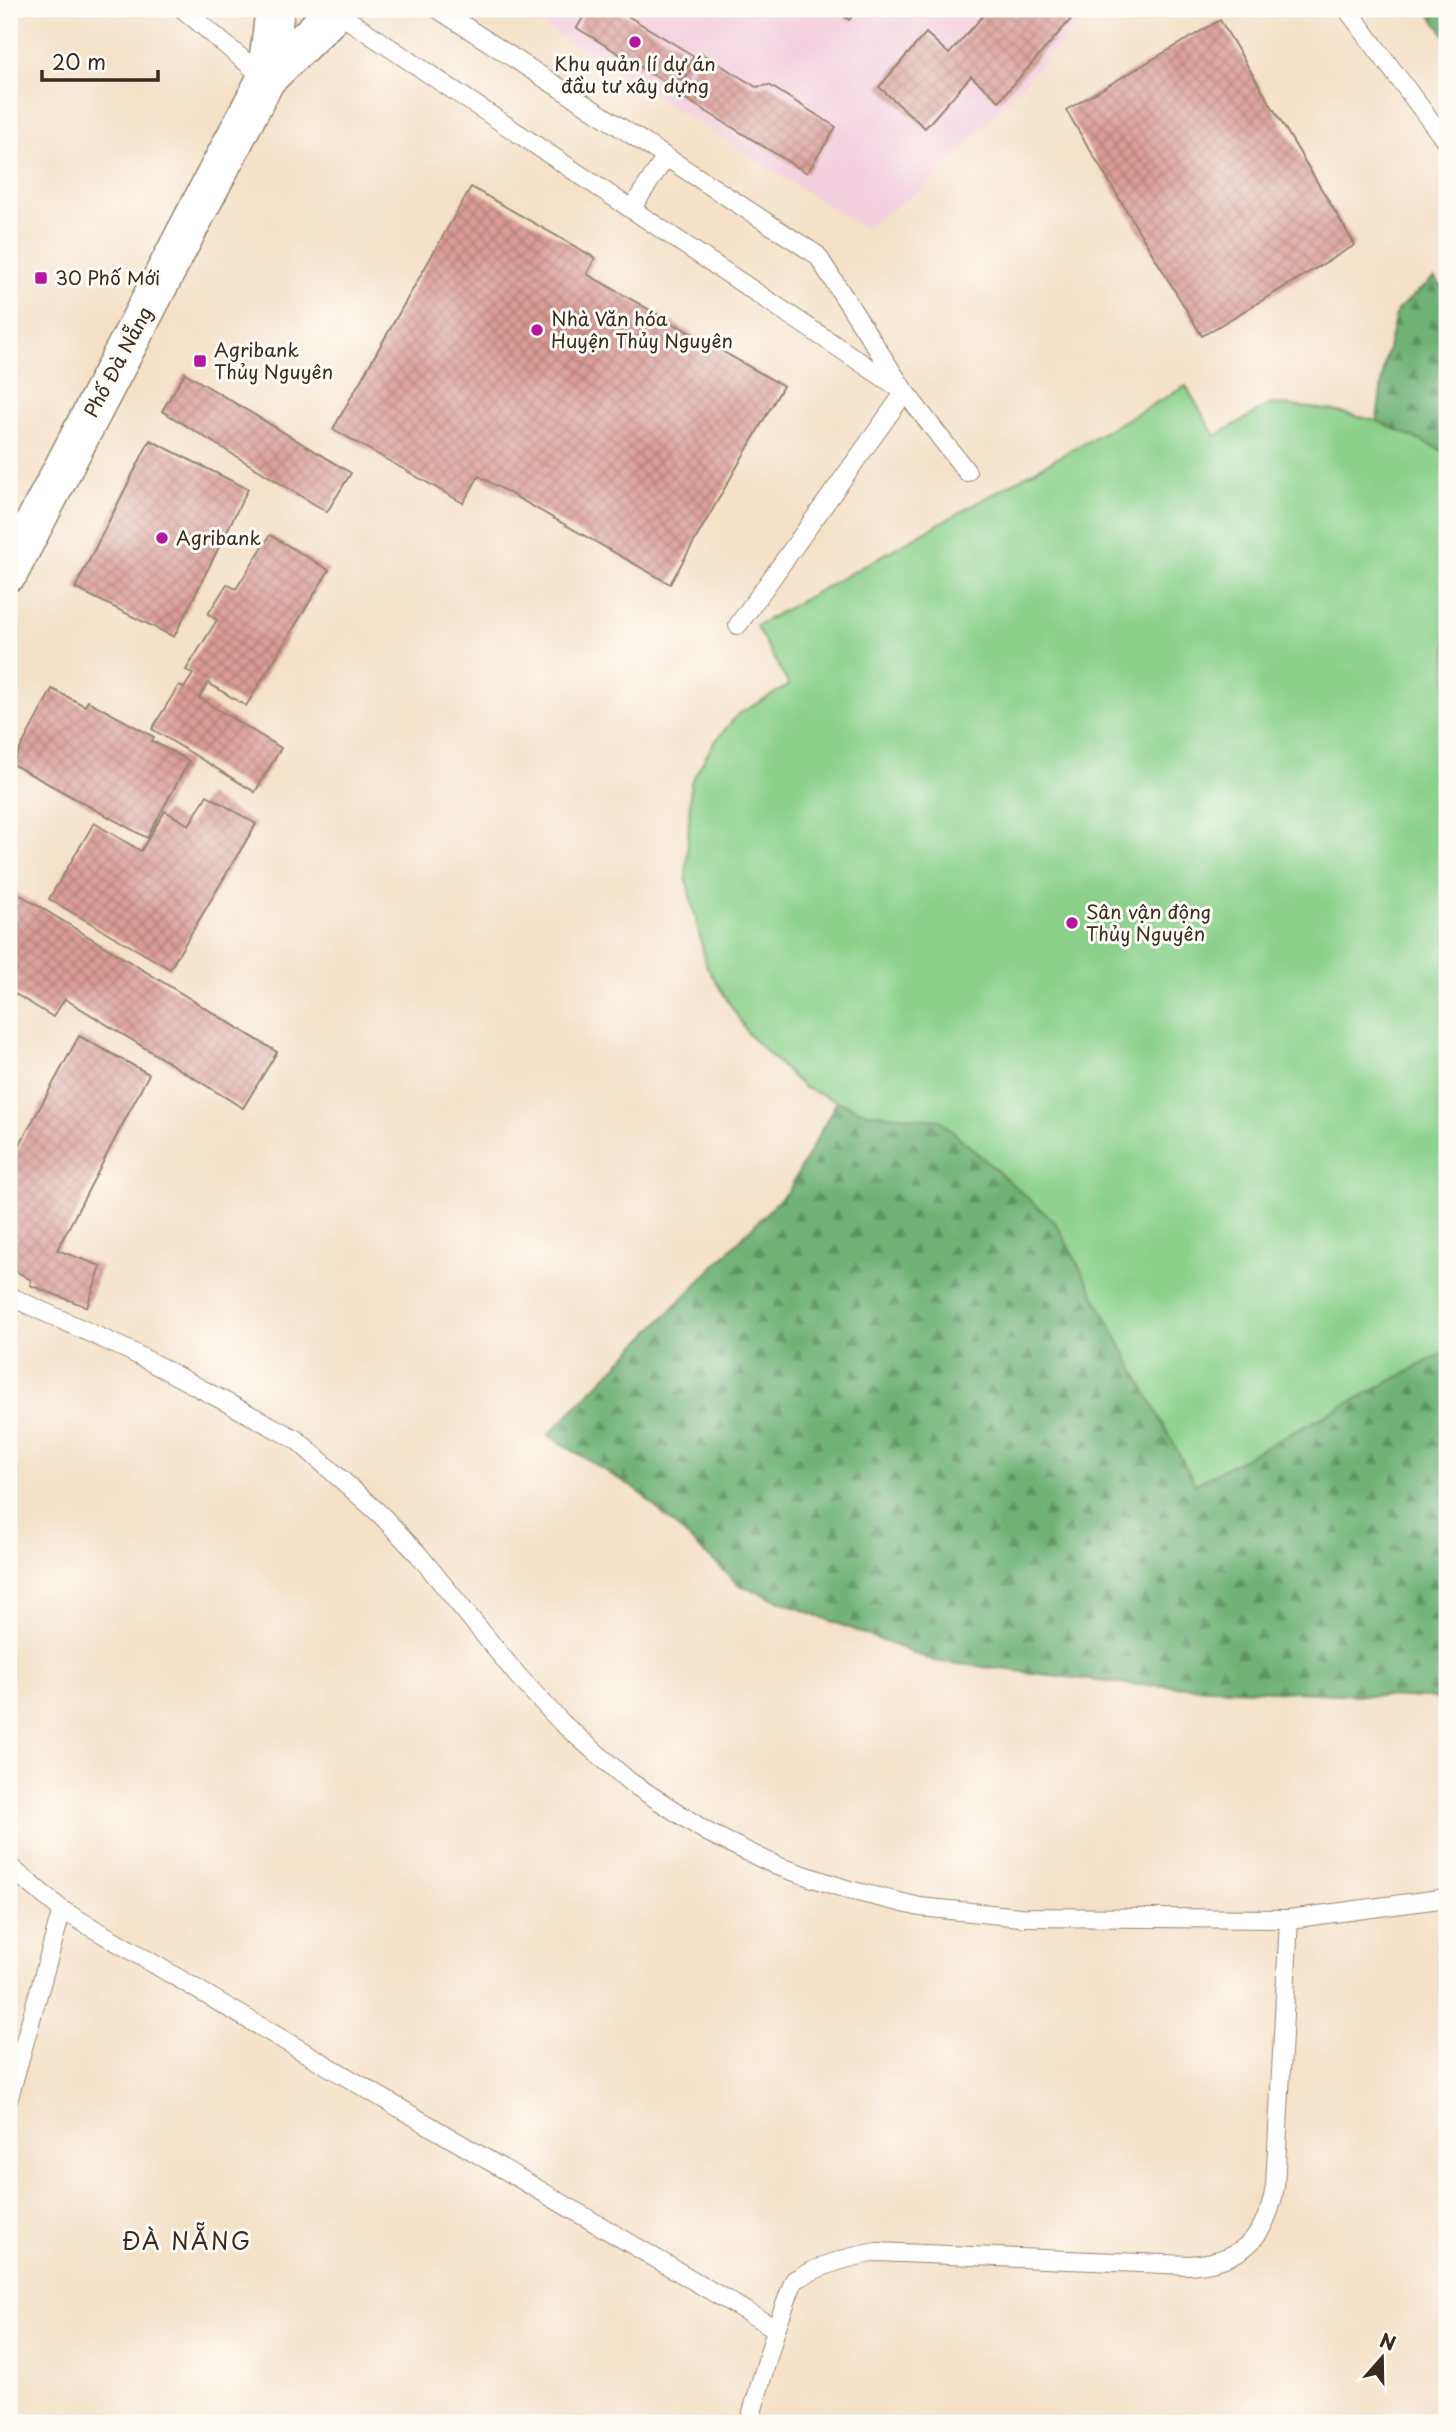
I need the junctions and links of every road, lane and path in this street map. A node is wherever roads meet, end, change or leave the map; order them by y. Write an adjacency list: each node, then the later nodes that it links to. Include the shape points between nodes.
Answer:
1 (183, 9): 6 (lane)
2 (275, 9): 6 (main road, Phố Đà Nẵng)
3 (438, 9): 8 (lane)
4 (1347, 9): 7 (lane)
5 (335, 10): 6 (main road, Phố Đà Nẵng); 9 (lane)
6 (266, 79): 12 (main road, Phố Đà Nẵng)
7 (1447, 143)
8 (666, 157): 9 (lane); 10 (lane, via 817,255)
9 (631, 209): 10 (lane)
10 (905, 392): 11 (lane); 13 (lane)
11 (967, 472)
12 (9, 572)
13 (738, 625)
14 (9, 1296): 18 (lane, via 130,1351 297,1440 366,1500 418,1554 562,1723 630,1782 707,1832 777,1866 920,1907 1021,1917)
15 (9, 1866): 17 (lane)
16 (1447, 1898): 18 (lane)
17 (62, 1910): 19 (lane); 20 (lane)
18 (1289, 1919): 20 (lane, via 1275,2187 1271,2209 1250,2244 1212,2264 1188,2265 877,2252 846,2257 794,2280)
19 (9, 2097)
20 (776, 2329): 21 (lane)
21 (749, 2423)

